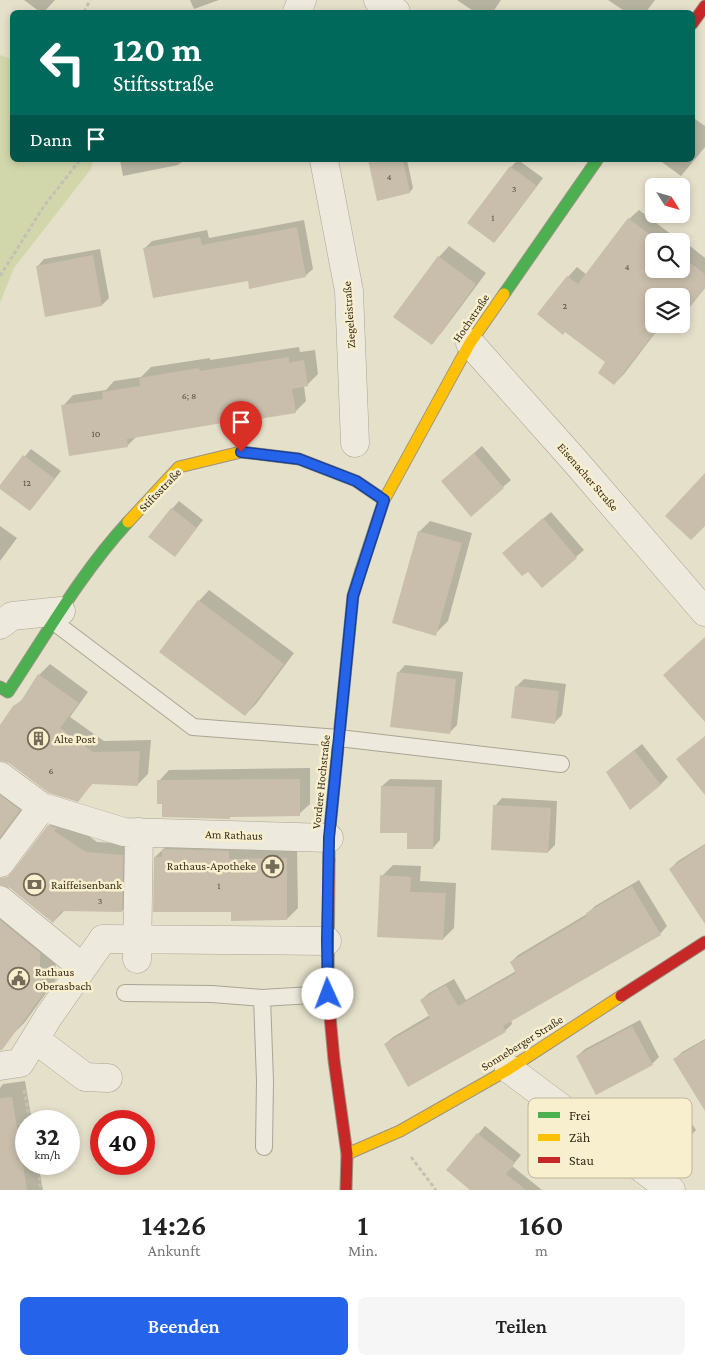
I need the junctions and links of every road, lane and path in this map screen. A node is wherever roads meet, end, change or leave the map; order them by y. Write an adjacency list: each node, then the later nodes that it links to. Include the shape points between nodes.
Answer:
1 (378, 0): 3 (street)
2 (705, 6): 4 (street)
3 (393, 10)
4 (695, 20)
5 (78, 162): 8 (path, via 44,206)
6 (324, 162): 10 (street, Ziegeleistraße, via 349,291)
7 (596, 162): 9 (street, Hochstraße)
8 (0, 276)
9 (470, 343): 11 (street, Hochstraße); 12 (street, Eisenacher Straße)
10 (355, 443)
11 (384, 500): 13 (street, Stiftsstraße, via 356,481 299,459 241,452 179,467 110,542); 16 (street, Vordere Hochstraße, via 353,596)
12 (700, 595)
13 (57, 616): 14 (street, via 12,616); 15 (street, Stiftsstraße); 16 (lane, via 193,727)
14 (0, 625)
15 (3, 694)
16 (339, 738): 17 (lane); 21 (street, Vordere Hochstraße)
17 (561, 764)
18 (0, 776): 19 (street, Am Rathaus)
19 (42, 807): 20 (street, Am Rathaus, via 124,832); 22 (street)
20 (139, 832): 21 (street, Am Rathaus); 26 (street)
21 (329, 838): 24 (street, Vordere Hochstraße)
22 (0, 863)
23 (0, 900): 27 (street)
24 (327, 941): 26 (street); 29 (street, Vordere Hochstraße)
25 (705, 942): 33 (street, Sonneberger Straße)
26 (137, 949): 27 (street, via 103,939)
27 (82, 967): 31 (street)
28 (124, 993): 30 (lane)
29 (328, 994): 30 (lane); 38 (street, Vordere Hochstraße)
30 (262, 998): 37 (lane)
31 (35, 1039): 32 (street, via 20,1063); 34 (street, via 85,1077)
32 (0, 1066)
33 (509, 1069): 35 (street); 36 (street, Sonneberger Straße)
34 (108, 1078)
35 (548, 1098)
36 (400, 1131): 38 (street, Sonneberger Straße); 43 (path, via 411,1157)
37 (264, 1147)
38 (347, 1154): 42 (street, Vordere Hochstraße)
39 (39, 1175): 41 (path)
40 (655, 1178): 44 (street)
41 (41, 1190)
42 (346, 1190)
43 (436, 1190)
44 (671, 1190)

